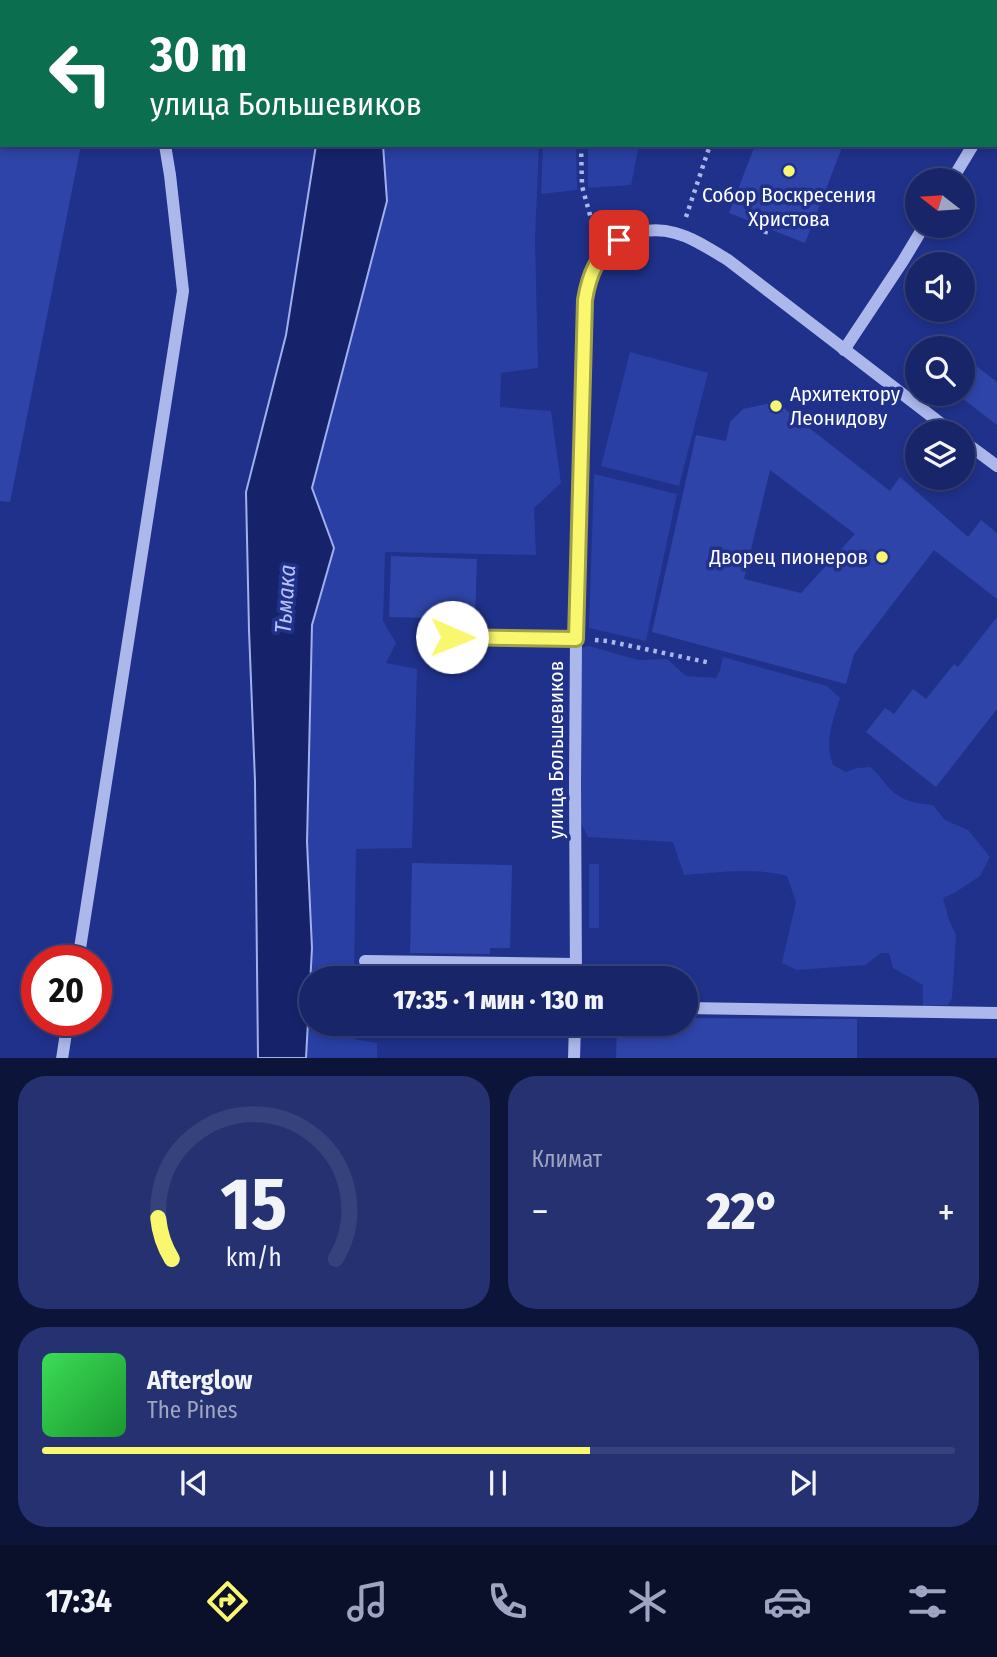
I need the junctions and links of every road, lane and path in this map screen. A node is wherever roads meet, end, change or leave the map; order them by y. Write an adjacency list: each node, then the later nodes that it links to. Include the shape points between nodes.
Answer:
1 (165, 147): 16 (street, via 183,291)
2 (581, 147): 8 (path, via 582,186)
3 (709, 147): 6 (path)
4 (972, 147): 5 (street)
5 (959, 168)
6 (680, 234): 8 (street, улица Большевиков, via 665,230 634,234); 9 (street, via 728,260)
7 (917, 238): 9 (street)
8 (601, 256): 14 (street, улица Большевиков, via 590,276 585,300)
9 (844, 350): 10 (street)
10 (936, 420)
11 (975, 450): 12 (street)
12 (997, 467)
13 (427, 636): 14 (street)
14 (576, 639): 15 (path); 18 (street, улица Большевиков)
15 (711, 663)
16 (81, 945)
17 (365, 961): 18 (street)
18 (575, 964)
19 (698, 1008): 20 (street)
20 (997, 1013)
21 (66, 1036): 23 (street)
22 (575, 1036): 24 (street)
23 (62, 1058)
24 (574, 1058)

